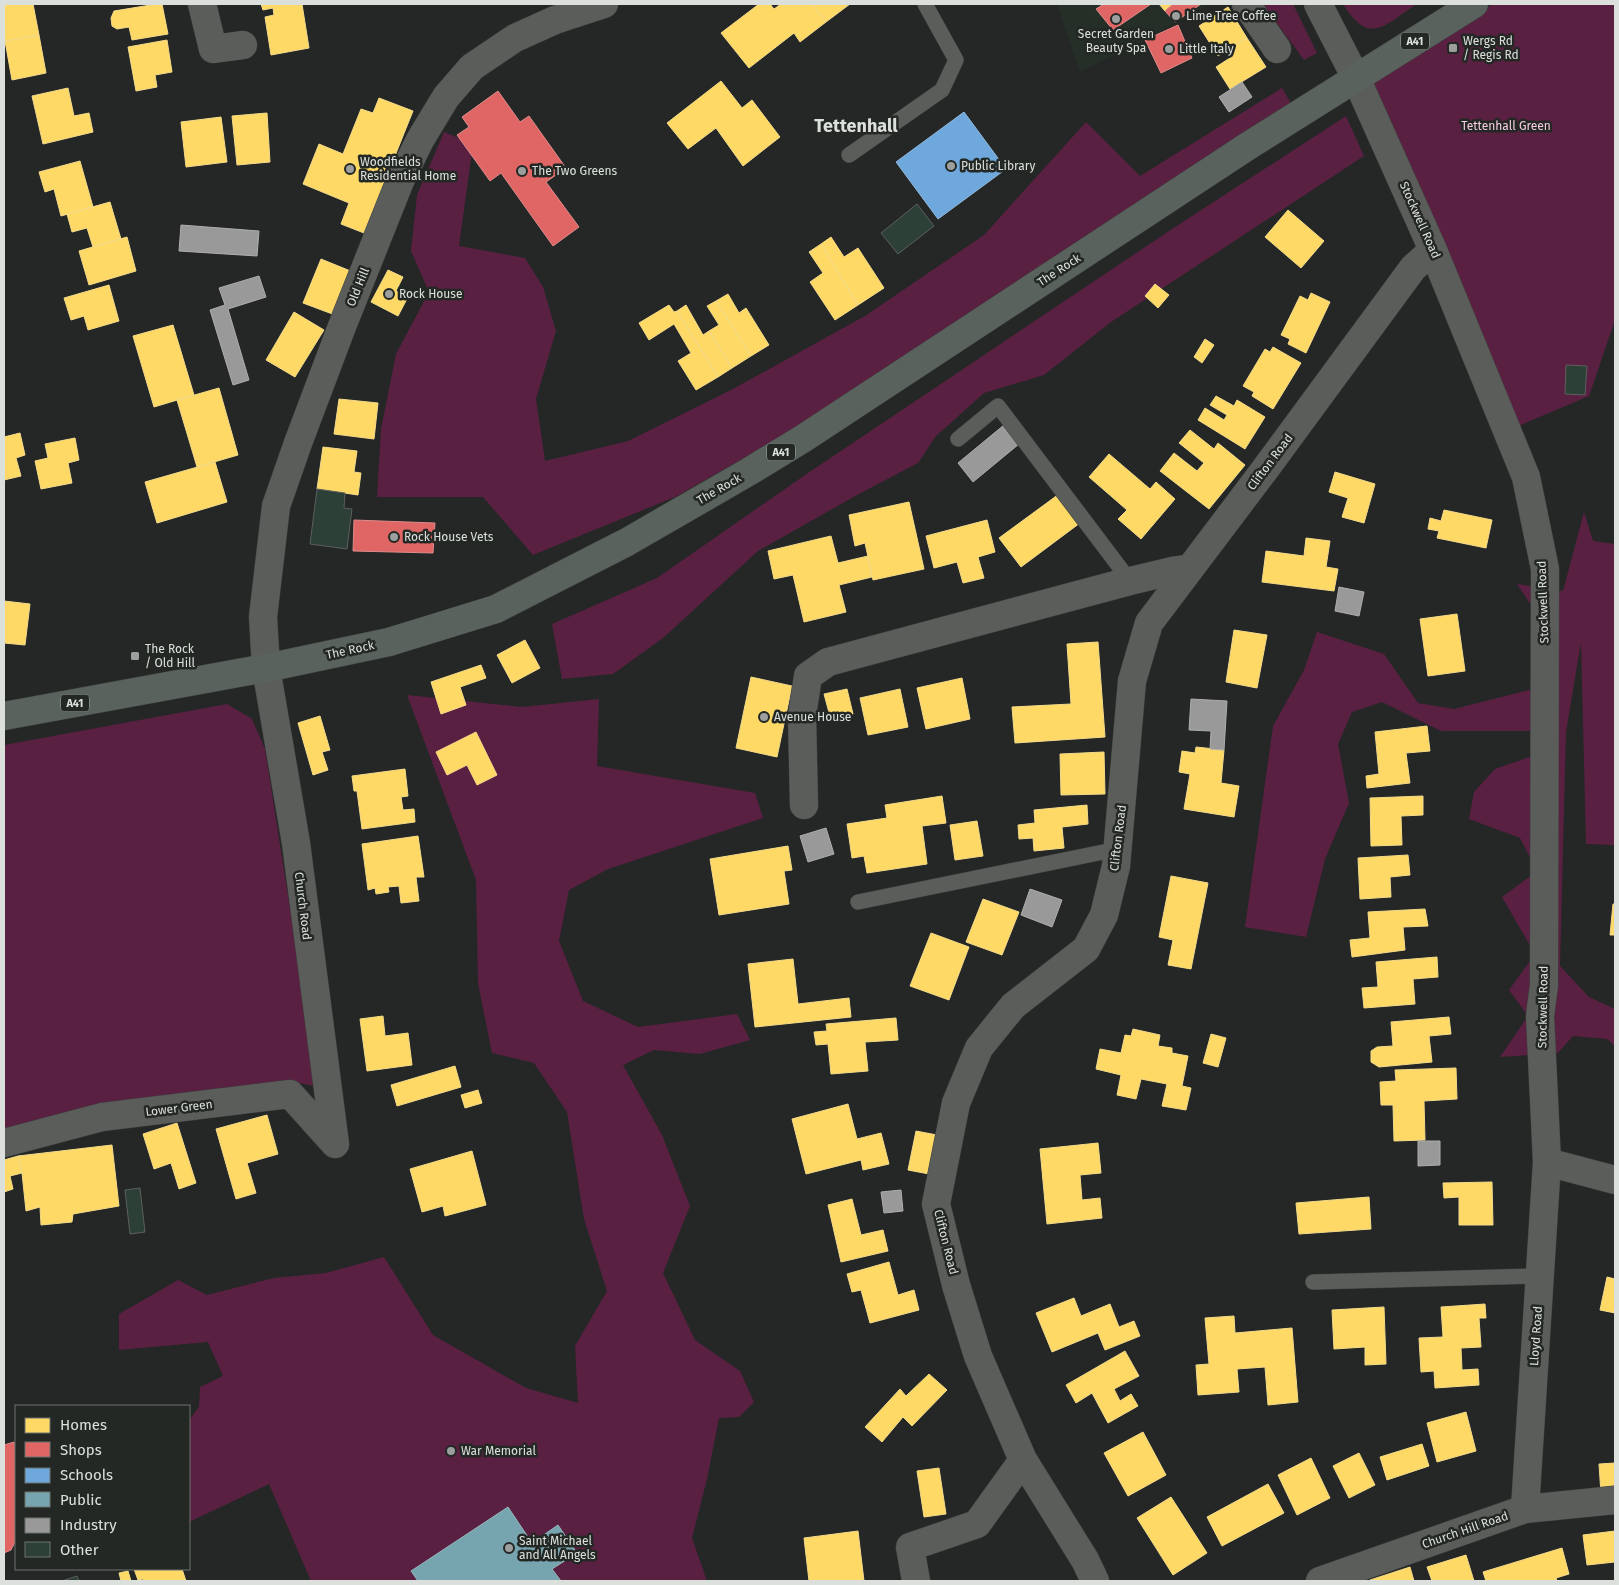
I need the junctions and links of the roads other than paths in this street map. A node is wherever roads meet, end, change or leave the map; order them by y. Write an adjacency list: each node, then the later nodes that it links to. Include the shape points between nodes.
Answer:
1 (202, 4): 8 (street, via 214,49)
2 (604, 4): 7 (street, Old Hill)
3 (925, 4): 11 (lane, via 956,60 942,90)
4 (1246, 4): 9 (street)
5 (1318, 4): 10 (street, Stockwell Road)
6 (1474, 4): 10 (highway, A41)
7 (551, 12): 16 (street, Old Hill, via 472,68 446,97 400,181 337,338 276,506 263,617)
8 (243, 45)
9 (1277, 49)
10 (1356, 78): 12 (street, Stockwell Road); 16 (highway, The Rock / A41, via 804,438 627,542 496,609 389,642)
11 (849, 155)
12 (1433, 250): 14 (street, Clifton Road, via 1414,268); 23 (street, Stockwell Road, via 1526,477 1545,569 1544,976 1540,1016)
13 (958, 439): 15 (lane, via 998,406)
14 (1188, 569): 15 (street); 19 (street, Clifton Road, via 1149,623 1132,681)
15 (1130, 581): 18 (street, via 828,662 808,676 802,716)
16 (266, 668): 17 (highway, The Rock / A41); 22 (street, Church Road, via 296,843)
17 (4, 716)
18 (804, 805)
19 (1118, 849): 20 (lane); 27 (street, Clifton Road, via 1104,915 1086,949 1013,1006 979,1048 956,1103 936,1204 978,1356)
20 (858, 902)
21 (4, 1143): 22 (street, Lower Green, via 102,1117 290,1094)
22 (335, 1144)
23 (1547, 1162): 24 (street); 25 (street, Lloyd Road)
24 (1615, 1180)
25 (1539, 1276): 26 (lane); 29 (street, Lloyd Road)
26 (1313, 1282)
27 (1023, 1460): 30 (street, via 977,1524 910,1547); 31 (street, Clifton Road)
28 (1615, 1500): 29 (street, Church Hill Road)
29 (1525, 1509): 32 (street, Church Hill Road)
30 (916, 1581)
31 (1095, 1581)
32 (1320, 1581)

